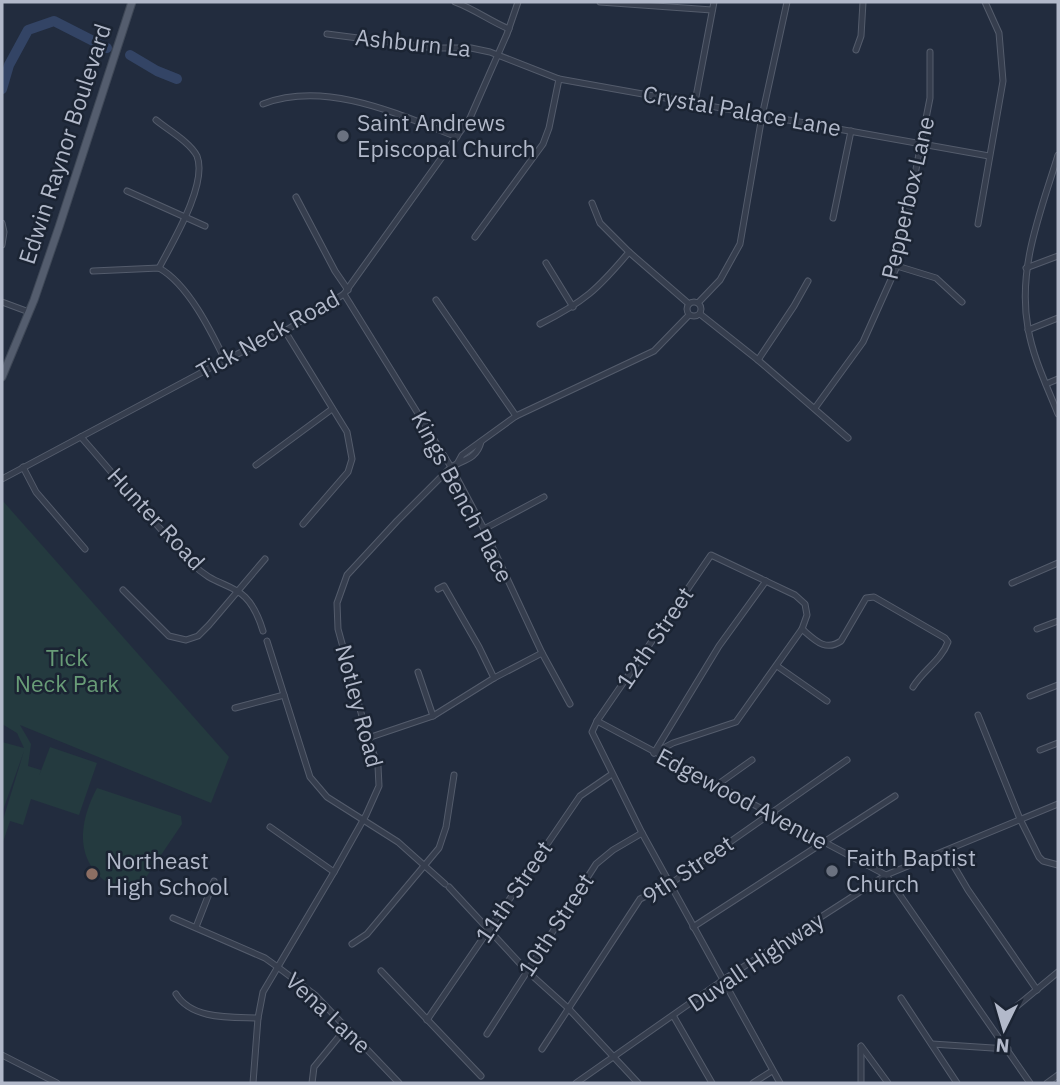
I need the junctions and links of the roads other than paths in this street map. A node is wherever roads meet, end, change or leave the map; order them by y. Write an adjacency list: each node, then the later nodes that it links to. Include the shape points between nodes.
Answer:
1 (132, 2): 50 (main road, Edwin Raynor Boulevard)
2 (455, 2): 10 (street)
3 (518, 2): 10 (street, Tick Neck Road)
4 (600, 2): 9 (street)
5 (714, 2): 9 (street)
6 (787, 2): 18 (street)
7 (863, 2): 12 (street)
8 (985, 2): 24 (street, via 999,33 1003,81)
9 (712, 10): 16 (street)
10 (509, 29): 14 (street, Tick Neck Road)
11 (327, 34): 14 (street, Ashburn La, via 471,48)
12 (856, 50)
13 (930, 52): 22 (street, Pepperbox Lane, via 930,98)
14 (497, 57): 15 (street, Crystal Palace Lane); 21 (street, Tick Neck Road)
15 (559, 79): 16 (street, Crystal Palace Lane); 33 (street, via 543,144)
16 (695, 102): 18 (street, Crystal Palace Lane)
17 (263, 104): 21 (street, via 303,96 340,99 393,112)
18 (762, 116): 20 (street, Crystal Palace Lane); 47 (street, via 740,244 720,279)
19 (156, 120): 28 (street, via 196,155 199,163 197,184)
20 (851, 131): 22 (street, Crystal Palace Lane); 29 (street)
21 (457, 137): 43 (street, Tick Neck Road)
22 (922, 144): 24 (street, Crystal Palace Lane); 38 (street, Pepperbox Lane)
23 (1058, 155): 40 (street)
24 (989, 156): 31 (street)
25 (127, 191): 28 (street)
26 (296, 197): 43 (street, Kings Bench Place)
27 (592, 203): 35 (street, via 600,223)
28 (185, 215): 32 (street); 39 (street)
29 (833, 218)
30 (2, 223): 34 (street)
31 (978, 224)
32 (205, 226)
33 (475, 237)
34 (2, 244)
35 (629, 252): 48 (street); 49 (street, via 602,284)
36 (1058, 256): 40 (street)
37 (546, 263): 49 (street)
38 (897, 267): 46 (street, via 936,278); 62 (street, Pepperbox Lane, via 863,342)
39 (159, 268): 41 (street); 57 (street, via 190,298)
40 (1026, 268): 55 (street)
41 (93, 271)
42 (808, 281): 58 (street)
43 (346, 292): 56 (street, Tick Neck Road); 69 (street, Kings Bench Place)
44 (436, 300): 65 (street)
45 (2, 302): 50 (street)
46 (962, 302)
47 (698, 303): 48 (street); 51 (street)
48 (689, 304): 52 (street)
49 (573, 307): 54 (street)
50 (29, 312): 59 (main road, Edwin Raynor Boulevard)
51 (700, 314): 52 (street); 58 (street)
52 (689, 315): 65 (street, Notley Road, via 654,351)
53 (1058, 318): 55 (street)
54 (540, 324)
55 (1028, 330): 61 (street)
56 (285, 331): 57 (street, Tick Neck Road); 63 (street)
57 (225, 360): 66 (street, Tick Neck Road)
58 (758, 360): 62 (street)
59 (2, 377)
60 (1058, 379): 61 (street)
61 (1046, 384): 64 (street)
62 (815, 408): 67 (street)
63 (332, 409): 68 (street); 73 (street, via 347,432 352,459 348,472)
64 (1058, 414)
65 (516, 416): 69 (street, Notley Road, via 481,442 463,464)
66 (81, 437): 70 (street, Tick Neck Road); 82 (street, Hunter Road, via 194,566)
67 (848, 438)
68 (256, 465)
69 (454, 466): 74 (street, Kings Bench Place); 102 (street, Notley Road, via 347,576 337,603 338,629)
70 (23, 467): 71 (street, Tick Neck Road); 75 (street, via 36,492)
71 (2, 479)
72 (544, 497): 74 (street)
73 (303, 524)
74 (484, 529): 88 (street, Kings Bench Place)
75 (85, 549)
76 (265, 559): 82 (street)
77 (1058, 563): 79 (street)
78 (766, 580): 84 (street, via 805,604); 101 (street, 12th Street, via 711,555); 105 (street, via 719,646)
79 (1012, 583)
80 (438, 589): 91 (street, via 444,586)
81 (123, 590): 82 (street, via 169,636 187,640 198,636)
82 (238, 590): 86 (street, via 251,601)
83 (1058, 621): 85 (street)
84 (802, 629): 89 (street); 93 (street, via 821,645 835,645 866,598 874,597 948,642)
85 (1037, 629)
86 (263, 631)
87 (267, 641): 94 (street)
88 (542, 653): 91 (street); 97 (street, Kings Bench Place)
89 (776, 666): 96 (street); 105 (street, via 736,722)
90 (418, 671): 100 (street)
91 (494, 678): 100 (street)
92 (1058, 685): 95 (street)
93 (913, 687)
94 (284, 695): 98 (street); 115 (street, via 310,777 327,797)
95 (1030, 696)
96 (827, 701)
97 (570, 704)
98 (236, 708)
99 (978, 715): 114 (street)
100 (433, 716): 102 (street)
101 (597, 721): 105 (street, Edgewood Avenue); 108 (street, via 592,732)
102 (368, 738): 115 (street, Notley Road, via 379,765 379,786)
103 (1058, 743): 104 (street)
104 (1040, 750)
105 (654, 753): 110 (street, Edgewood Avenue)
106 (752, 760): 110 (street)
107 (847, 760): 113 (street, 9th Street)
108 (612, 774): 117 (street); 129 (street, 11th Street, via 580,796)
109 (454, 775): 120 (street, via 443,837)
110 (718, 785): 113 (street, Edgewood Avenue)
111 (895, 796): 118 (street)
112 (1058, 804): 114 (street, Duvall Highway)
113 (771, 813): 118 (street, Edgewood Avenue); 125 (street, 9th Street)
114 (1020, 819): 119 (street, Duvall Highway); 121 (street, via 1039,857)
115 (362, 821): 120 (street); 122 (street, Notley Road)
116 (270, 827): 122 (street)
117 (642, 833): 125 (street); 133 (street, 10th Street, via 596,864)
118 (824, 842): 123 (street, Edgewood Avenue); 128 (street)
119 (945, 851): 123 (street, Duvall Highway); 136 (street)
120 (425, 865): 129 (street); 130 (street, via 367,934)
121 (1058, 865)
122 (334, 872): 131 (street, Notley Road)
123 (886, 875): 135 (street, Duvall Highway); 148 (street, Edgewood Avenue)
124 (214, 881): 127 (street)
125 (670, 884): 128 (street); 140 (street, 9th Street, via 640,899)
126 (173, 918): 127 (street, Vena Lane)
127 (196, 927): 131 (street, Vena Lane)
128 (693, 928): 135 (street)
129 (489, 929): 133 (street); 143 (street, 11th Street)
130 (352, 944)
131 (279, 968): 142 (street, Notley Road, via 263,992); 144 (street, Vena Lane, via 315,995)
132 (381, 971): 143 (street)
133 (527, 971): 140 (street); 145 (street, 10th Street)
134 (1058, 972): 136 (street)
135 (723, 981): 141 (street, Duvall Highway); 151 (street)
136 (1037, 990): 139 (street)
137 (176, 994): 142 (street, via 184,1004 205,1014)
138 (901, 998): 146 (street)
139 (1017, 1006)
140 (568, 1008): 147 (street, 9th Street); 150 (street)
141 (674, 1017): 150 (street, Duvall Highway); 160 (street)
142 (258, 1018): 155 (street, Notley Road)
143 (427, 1020): 153 (street)
144 (346, 1028): 156 (street, via 314,1067); 157 (street, Vena Lane)
145 (487, 1034)
146 (932, 1044): 148 (street); 165 (street)
147 (542, 1049)
148 (1008, 1049): 166 (street, Edgewood Avenue)
149 (2, 1055): 154 (street)
150 (614, 1056): 158 (street, Duvall Highway); 159 (street)
151 (772, 1071): 161 (street); 162 (street)
152 (1058, 1075): 167 (street)
153 (481, 1076)
154 (57, 1083)
155 (253, 1083)
156 (312, 1083)
157 (399, 1083)
158 (576, 1083)
159 (638, 1083)
160 (712, 1083)
161 (753, 1083)
162 (780, 1083)
163 (860, 1083): 164 (street, via 861,1046)
164 (888, 1083)
165 (957, 1083)
166 (1030, 1083)
167 (1047, 1083)

